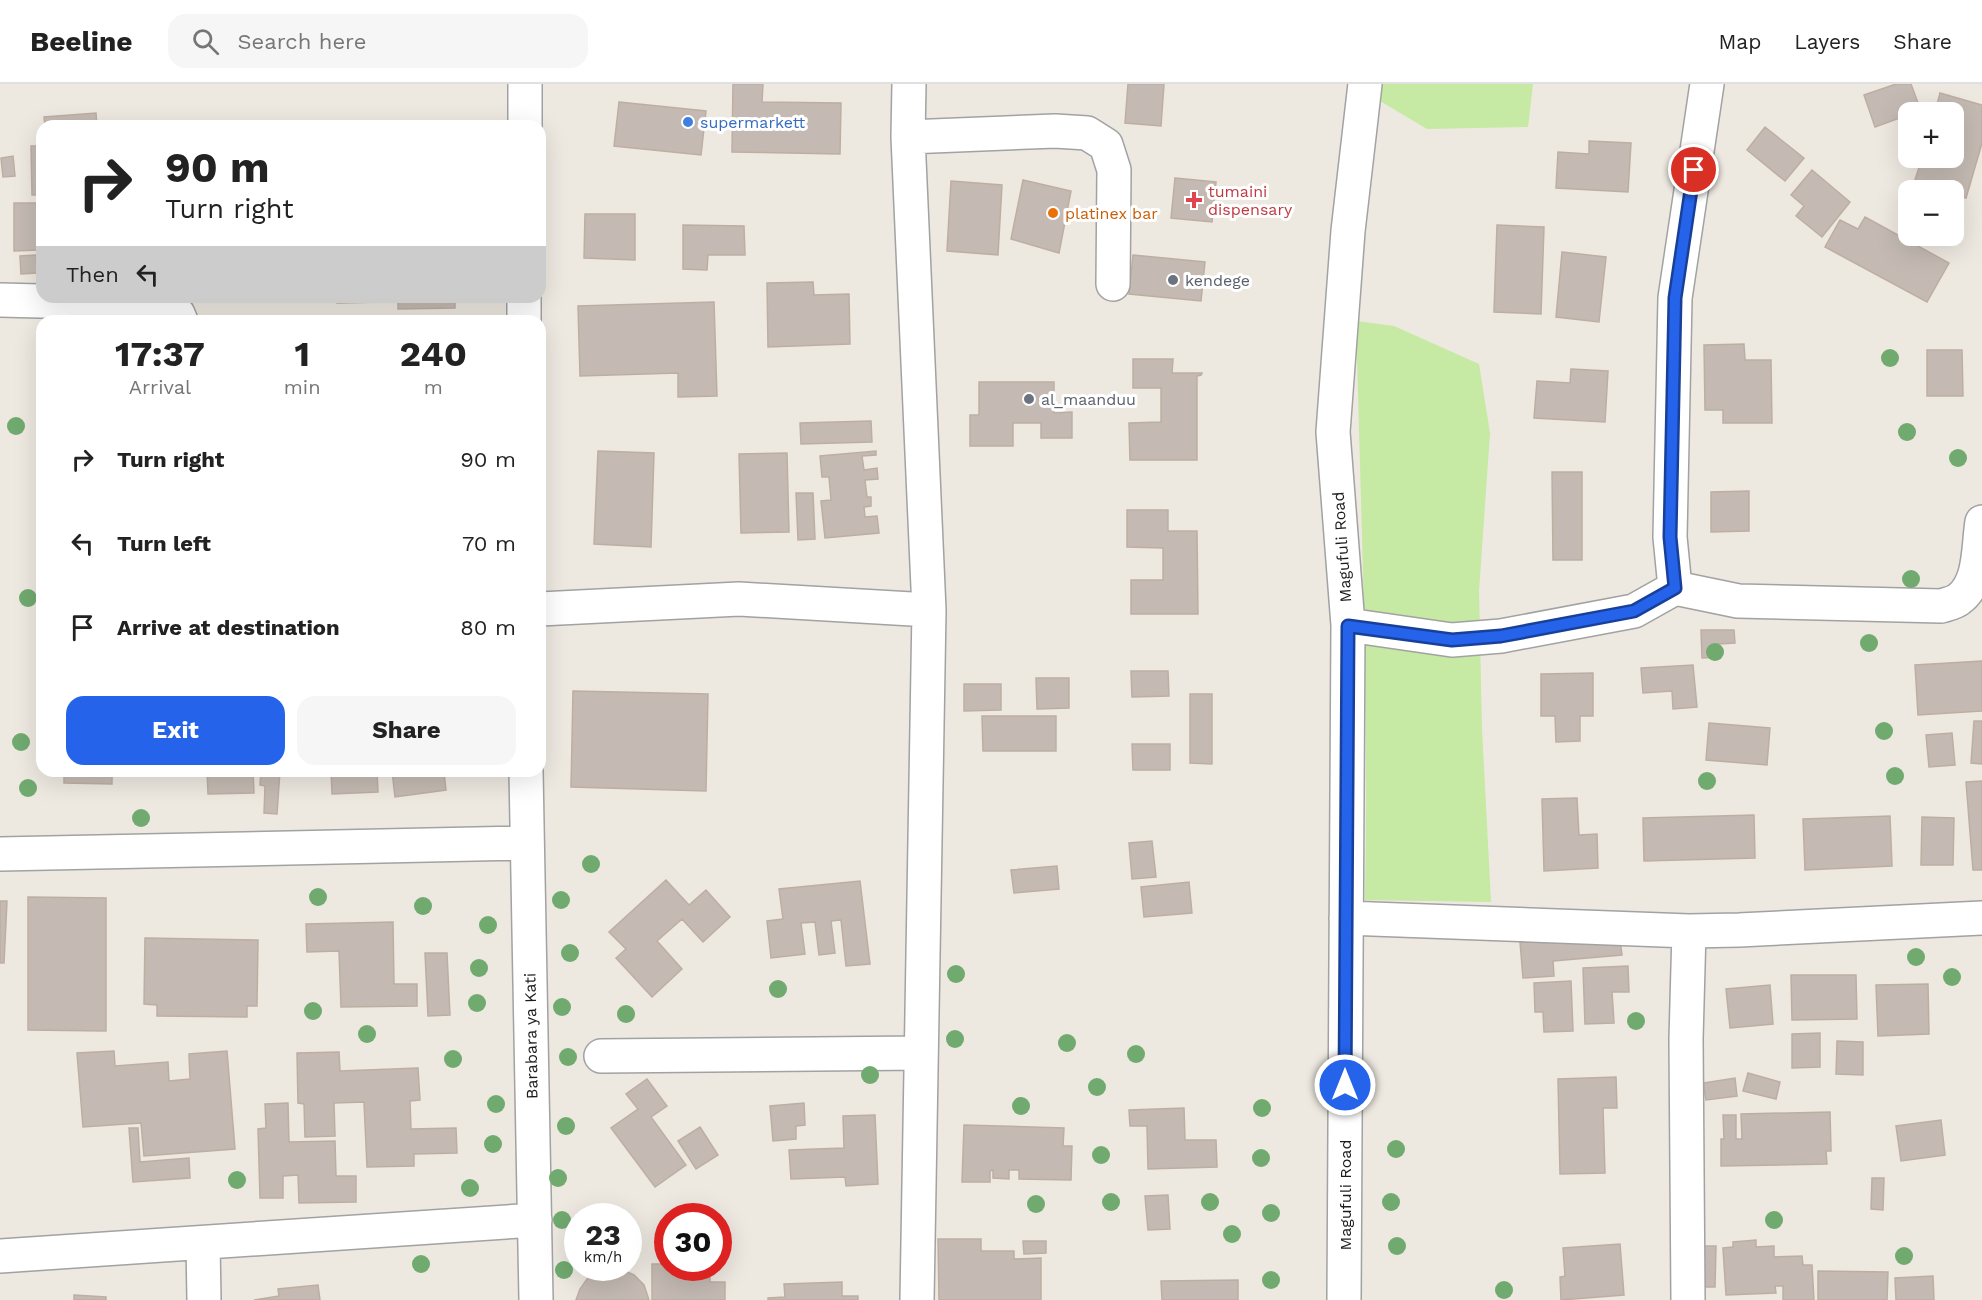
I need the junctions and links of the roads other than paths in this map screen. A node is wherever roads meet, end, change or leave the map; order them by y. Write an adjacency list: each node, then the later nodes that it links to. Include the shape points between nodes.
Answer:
1 (525, 84): 5 (street)
2 (909, 84): 6 (street)
3 (1365, 84): 16 (street, Magufuli Road, via 1348,231 1333,432)
4 (1707, 84): 13 (street, via 1675,298 1670,537)
5 (525, 120)
6 (908, 136): 7 (street, via 1055,131 1087,133 1106,145 1114,170); 15 (street)
7 (1113, 284)
8 (0, 300): 9 (street)
9 (36, 301)
10 (119, 303): 11 (street, via 159,304)
11 (178, 315)
12 (1982, 522): 13 (street, via 1969,589 1958,600 1941,606 1738,601)
13 (1675, 588): 16 (street, via 1634,611 1501,636 1452,640)
14 (546, 609): 15 (street, via 739,599)
15 (929, 610): 23 (street)
16 (1348, 626): 20 (street, Magufuli Road)
17 (526, 777): 18 (street, Barabara ya Kati)
18 (527, 843): 19 (street); 25 (street, Barabara ya Kati)
19 (0, 854)
20 (1347, 918): 22 (street); 31 (street, Magufuli Road)
21 (1982, 918): 22 (street)
22 (1689, 930): 32 (street)
23 (921, 1053): 24 (street); 30 (street)
24 (601, 1056)
25 (535, 1220): 26 (street); 29 (street, Barabara ya Kati)
26 (203, 1244): 27 (street); 28 (street)
27 (0, 1256)
28 (204, 1300)
29 (536, 1300)
30 (917, 1300)
31 (1344, 1300)
32 (1688, 1300)

